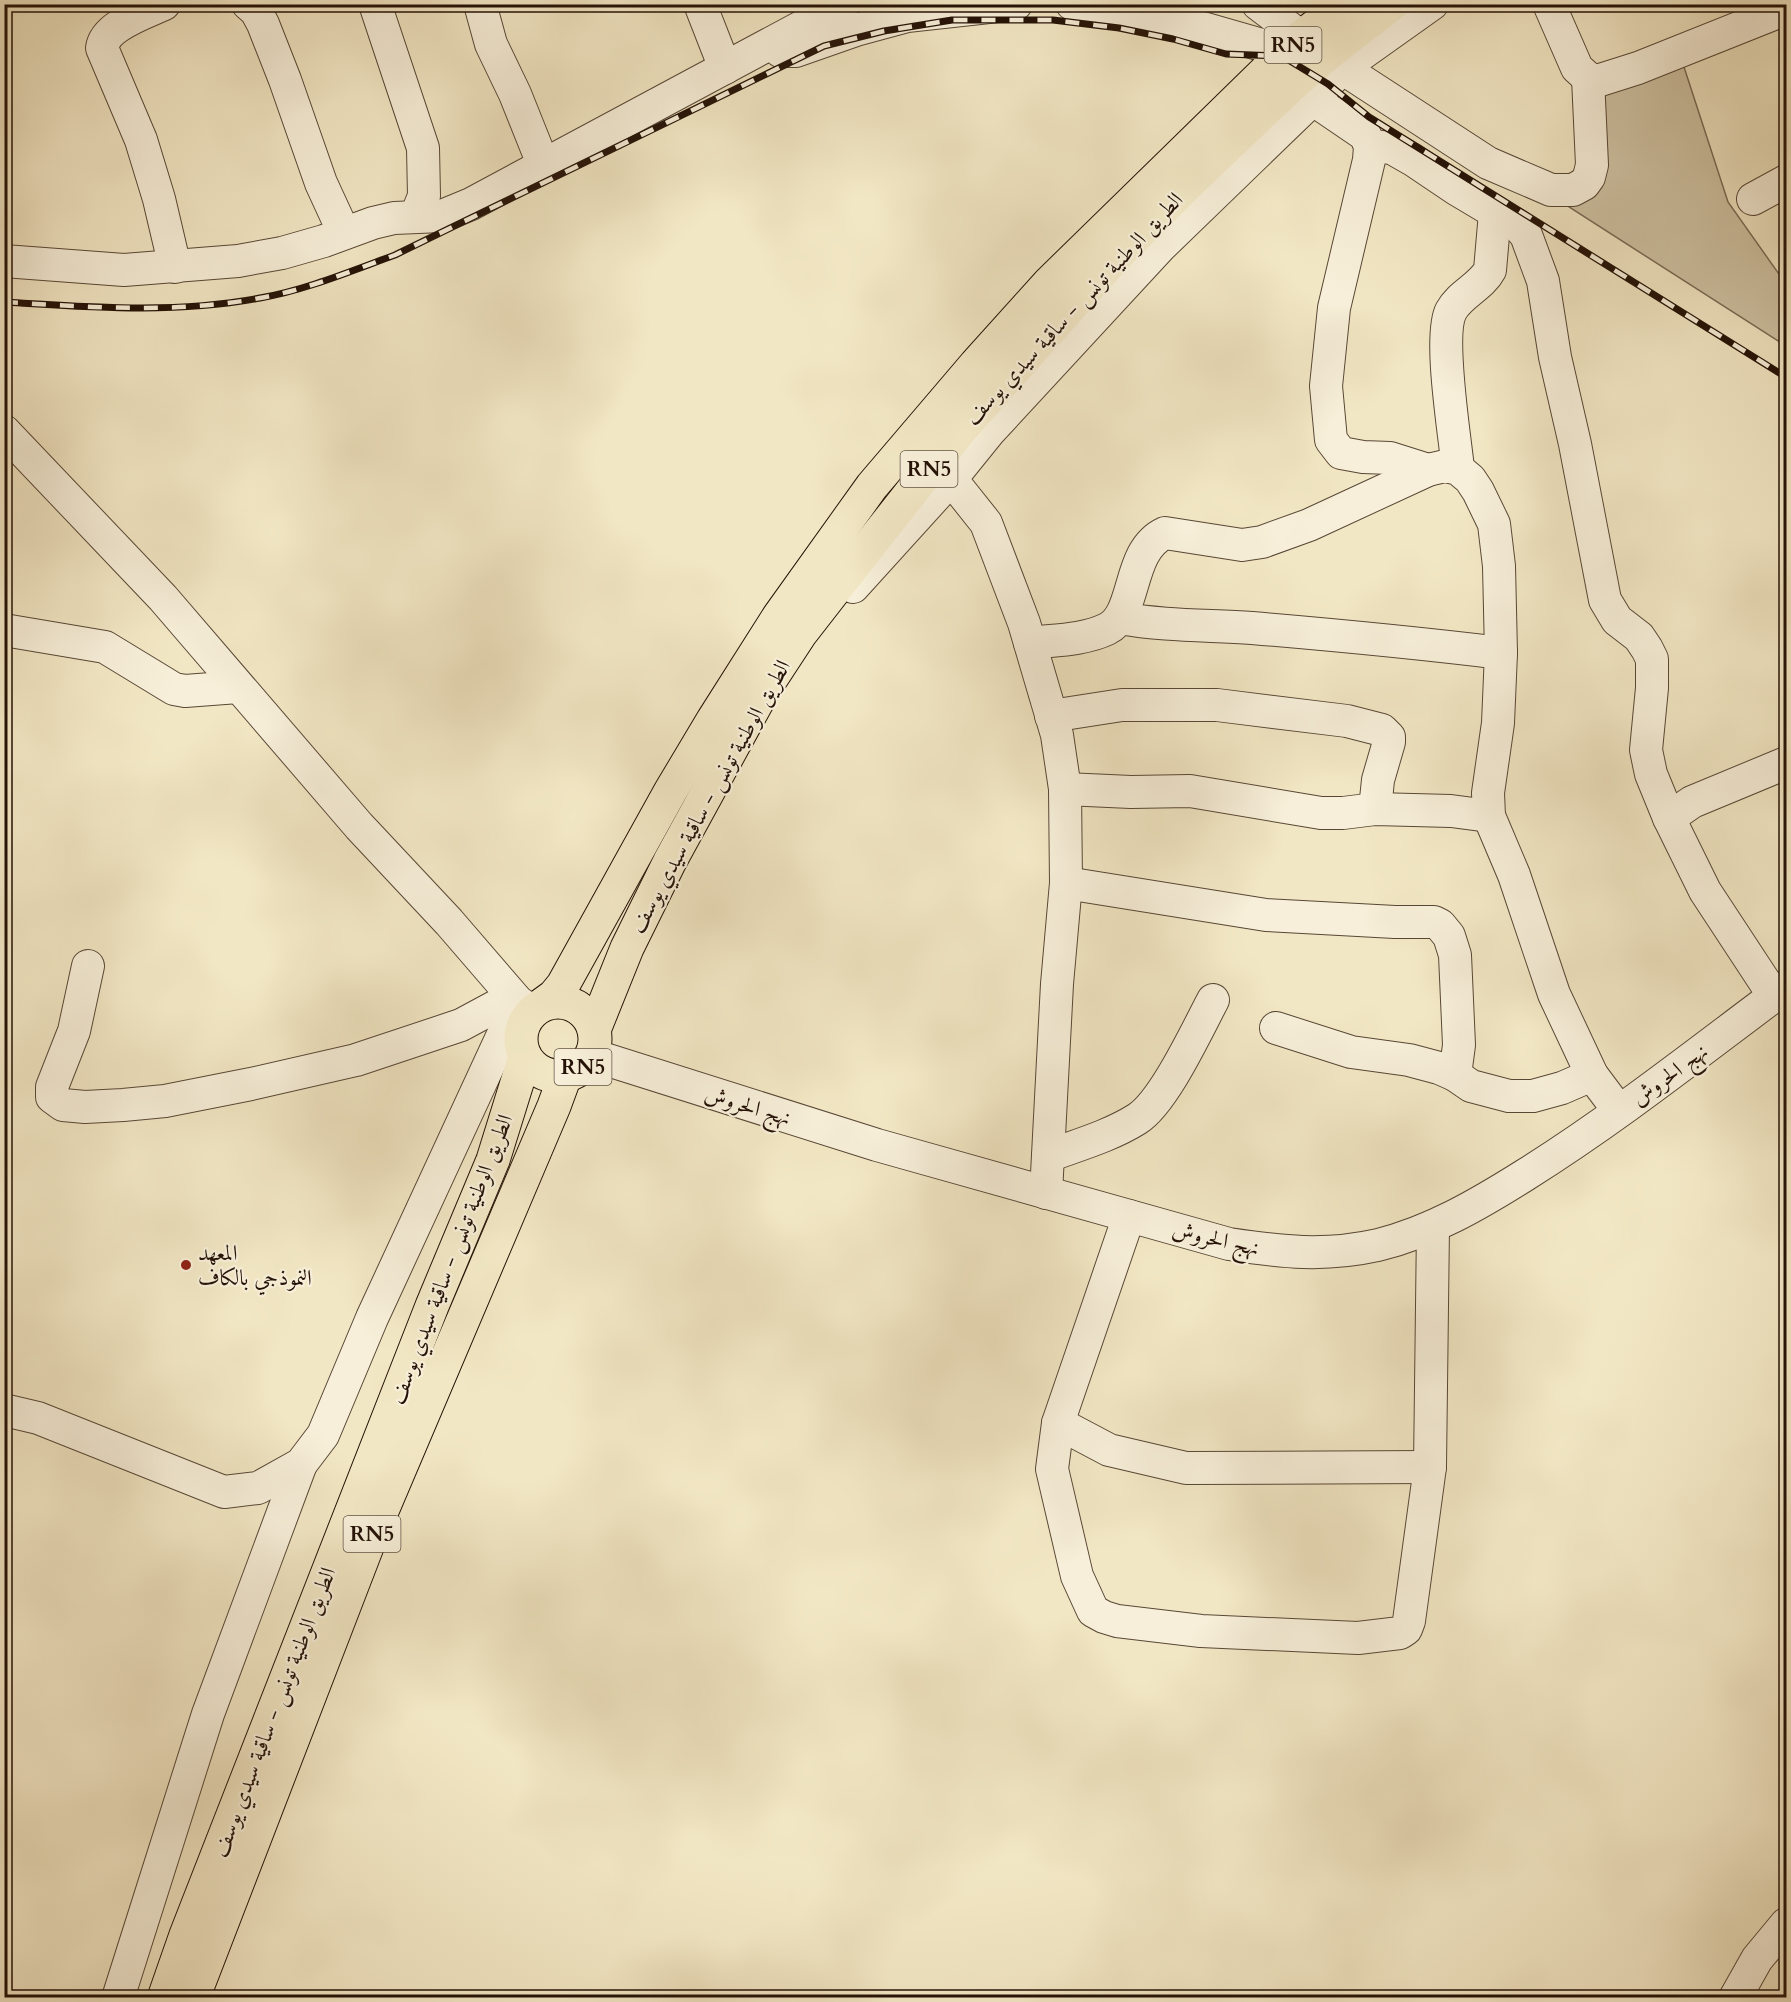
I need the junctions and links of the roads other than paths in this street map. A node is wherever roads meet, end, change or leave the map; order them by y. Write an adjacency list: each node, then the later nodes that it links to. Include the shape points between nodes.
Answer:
1 (164, 4): 27 (street, via 107,34 102,48 141,140)
2 (248, 4): 25 (street, via 263,24 321,183)
3 (375, 4): 24 (street, via 423,148 424,196)
4 (480, 4): 20 (street, via 492,44)
5 (700, 4): 17 (street)
6 (844, 4): 15 (street)
7 (1016, 4): 15 (street, via 907,16 796,51)
8 (1072, 4): 16 (street, via 1189,24)
9 (1258, 4): 16 (street)
10 (1344, 4): 16 (main road, الطريق الوطنية تونس - ساقية سيدي يوسف / RN5)
11 (1392, 4): 16 (main road, الطريق الوطنية تونس - ساقية سيدي يوسف / RN5)
12 (1432, 4): 16 (street)
13 (1550, 4): 18 (street, via 1577,68)
14 (1786, 9): 18 (street, via 1638,68 1597,81)
15 (760, 49): 17 (street)
16 (1304, 67): 18 (street, via 1488,163 1551,190 1573,190 1589,177 1592,165); 19 (street, via 1365,135); 31 (street, via 1161,246 988,432); 34 (main road, الطريق الوطنية تونس - ساقية سيدي يوسف / RN5, via 1158,214 1011,372); 48 (main road, الطريق الوطنية تونس - ساقية سيدي يوسف / RN5, via 1049,283 872,486 730,694 670,792 563,985 554,996)
17 (725, 68): 20 (street)
18 (1588, 78)
19 (1370, 146): 23 (street, via 1392,148); 30 (street, via 1368,172 1334,308 1326,386 1329,430 1341,453 1390,458)
20 (543, 164): 24 (street, via 442,216)
21 (1786, 181): 22 (street)
22 (1753, 199)
23 (1495, 213): 29 (street, via 1490,270 1456,303 1448,317 1448,374); 43 (street, via 1526,235 1543,282 1605,600 1617,620 1639,637 1652,659 1646,750)
24 (416, 216): 25 (street, via 394,218)
25 (344, 233): 27 (street, via 282,253)
26 (4, 261): 27 (street, via 124,270)
27 (175, 267)
28 (4, 431): 37 (street, via 163,598)
29 (1458, 469): 30 (street, via 1445,466); 36 (street, via 1478,490 1494,524 1500,566)
30 (1428, 470): 32 (street, via 1309,525 1262,542 1242,545 1165,533 1148,548)
31 (951, 479): 34 (street, via 841,601); 35 (street, via 986,523)
32 (1120, 618): 35 (street, via 1109,628 1090,635); 36 (street, via 1175,626 1389,639)
33 (4, 630): 37 (street, via 105,647 174,689)
34 (801, 633): 50 (main road, الطريق الوطنية تونس - ساقية سيدي يوسف / RN5, via 763,691 670,861 627,948)
35 (1030, 643): 38 (street)
36 (1501, 653): 42 (street)
37 (238, 687): 48 (street, via 359,826)
38 (1051, 716): 40 (street); 41 (street, via 1122,705 1217,705 1347,721 1382,730 1389,736 1389,742)
39 (1786, 763): 43 (street, via 1692,802)
40 (1065, 789): 41 (street, via 1190,791 1321,813); 44 (street)
41 (1375, 809): 42 (street)
42 (1489, 816): 53 (street, via 1514,875 1554,994)
43 (1669, 818): 46 (street, via 1705,891)
44 (1066, 883): 52 (street, via 1266,915 1434,921 1449,936 1455,955 1459,1045); 56 (street)
45 (88, 966): 48 (street, via 74,1031 52,1087 52,1097 63,1105 165,1101 251,1084 345,1062)
46 (1780, 992): 55 (street, نهج الحروش)
47 (1213, 1000): 56 (street, via 1156,1100 1138,1118)
48 (527, 1004): 50 (main road, RN5, via 569,1003 580,1009 589,1018); 51 (main road, RN5, via 520,1041); 62 (street, via 381,1297 323,1435)
49 (1276, 1028): 52 (street, via 1351,1052 1409,1060)
50 (593, 1042): 54 (main road, RN5, via 585,1065); 57 (street, نهج الحروش, via 878,1145)
51 (525, 1057): 54 (main road, RN5, via 542,1073); 66 (main road, الطريق الوطنية تونس - ساقية سيدي يوسف / RN5, via 493,1160 432,1306)
52 (1455, 1075): 53 (street, via 1471,1086 1509,1096 1533,1096)
53 (1592, 1075): 55 (street)
54 (565, 1076): 67 (main road, الطريق الوطنية تونس - ساقية سيدي يوسف / RN5, via 370,1539)
55 (1619, 1111): 59 (street, نهج الحروش, via 1573,1145 1479,1203)
56 (1048, 1156): 57 (street)
57 (1046, 1193): 58 (street, نهج الحروش)
58 (1130, 1216): 59 (street, نهج الحروش, via 1229,1244 1285,1253 1378,1245); 61 (street)
59 (1433, 1226): 63 (street)
60 (4, 1410): 62 (street, via 38,1418 224,1492 258,1488)
61 (1058, 1423): 63 (street, via 1109,1450 1186,1468); 63 (street, via 1052,1469 1077,1576 1093,1611 1117,1621 1190,1630 1358,1638 1406,1629)
62 (301, 1464): 65 (street, via 208,1714)
63 (1430, 1467)
64 (1784, 1934): 68 (street, via 1757,1959)
65 (118, 1998)
66 (164, 1998)
67 (193, 1998)
68 (1735, 1998)

